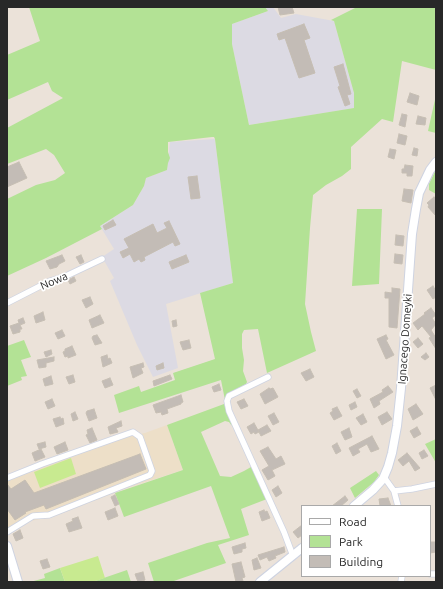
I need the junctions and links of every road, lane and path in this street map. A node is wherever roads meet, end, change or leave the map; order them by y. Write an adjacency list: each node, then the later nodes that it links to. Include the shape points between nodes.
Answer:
1 (436, 162): 5 (street, Ignacego Domeyki, via 419,193 416,209 397,426)
2 (102, 259): 3 (street, Nowa)
3 (7, 303)
4 (268, 377): 14 (street, via 229,396 227,401 229,411)
5 (384, 477): 8 (street); 9 (street, Ignacego Domeyki)
6 (7, 478): 11 (street, via 133,432 140,437 152,471 150,475 49,515 33,516)
7 (436, 484): 8 (street)
8 (394, 491): 10 (street)
9 (355, 505)
10 (398, 505)
11 (7, 532)
12 (7, 546): 15 (street)
13 (301, 549): 14 (street)
14 (293, 556): 16 (street)
15 (18, 582)
16 (260, 582)

